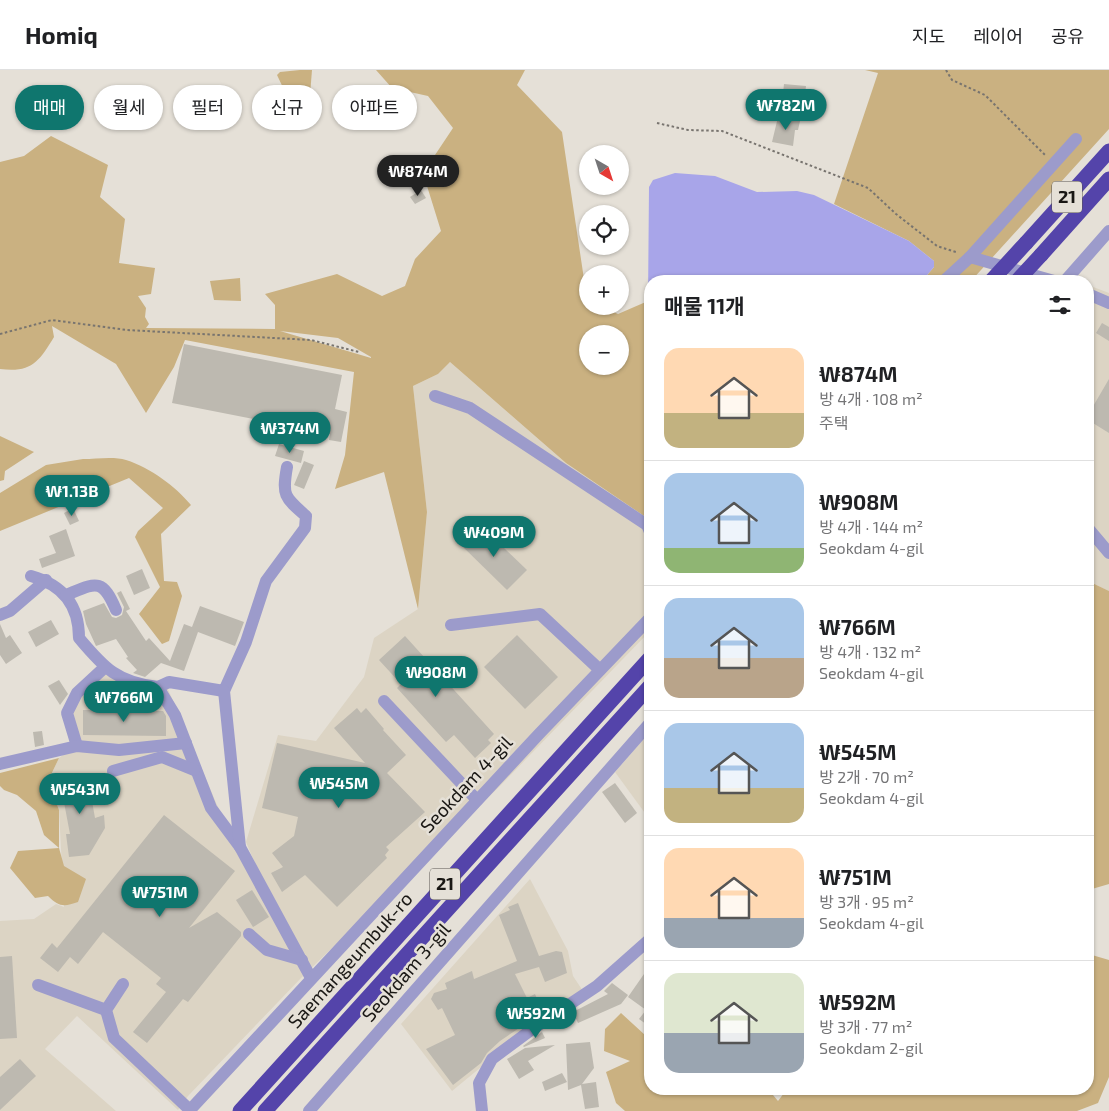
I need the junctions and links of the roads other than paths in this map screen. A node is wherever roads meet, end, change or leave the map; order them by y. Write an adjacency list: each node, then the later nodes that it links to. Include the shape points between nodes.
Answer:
1 (1076, 138): 5 (street)
2 (1109, 151): 7 (highway, 21, bridge)
3 (1109, 179): 8 (highway, 21, bridge)
4 (1109, 231): 10 (street)
5 (970, 257): 6 (street); 9 (street)
6 (950, 275)
7 (997, 275)
8 (1022, 275)
9 (1033, 275)
10 (1070, 275)
11 (1094, 297): 12 (street)
12 (1109, 303)
13 (435, 396): 15 (street, via 470,408)
14 (287, 467): 29 (street, via 283,488 286,498 306,516 305,528 266,580 246,642)
15 (644, 523)
16 (1094, 535): 17 (street)
17 (1109, 553)
18 (31, 576): 19 (street)
19 (46, 580): 20 (street); 22 (street, via 10,611)
20 (66, 595): 21 (street, via 91,585 101,587 108,592); 26 (street, via 79,621 79,638)
21 (116, 610)
22 (0, 615)
23 (644, 624): 27 (street, Seokdam 4-gil)
24 (451, 625): 27 (street, via 540,614)
25 (644, 665): 48 (highway, Saemangeumbuk-ro / 21)
26 (104, 668): 28 (street, via 138,685); 34 (street, via 77,693 67,713)
27 (600, 670): 38 (street, Seokdam 4-gil)
28 (158, 687): 29 (street, via 169,682); 33 (street, via 175,715)
29 (224, 691): 39 (street)
30 (644, 693): 49 (highway, Saemangeumbuk-ro / 21)
31 (384, 700): 38 (street)
32 (644, 730): 50 (street, Seokdam 3-gil)
33 (186, 743): 34 (street, via 119,750); 36 (street)
34 (77, 746): 35 (street)
35 (0, 764)
36 (194, 770): 37 (street, via 162,757); 39 (street, via 211,808)
37 (113, 771)
38 (477, 800): 43 (street, Seokdam 4-gil)
39 (240, 847): 42 (street)
40 (249, 934): 42 (street, via 267,950)
41 (644, 944): 51 (street, via 597,986 492,1059 479,1083)
42 (302, 960): 43 (street)
43 (311, 978): 47 (street, Seokdam 4-gil)
44 (123, 984): 46 (street)
45 (38, 985): 46 (street)
46 (106, 1010): 47 (street, via 114,1038)
47 (189, 1111)
48 (240, 1111)
49 (265, 1111)
50 (309, 1111)
51 (482, 1111)

